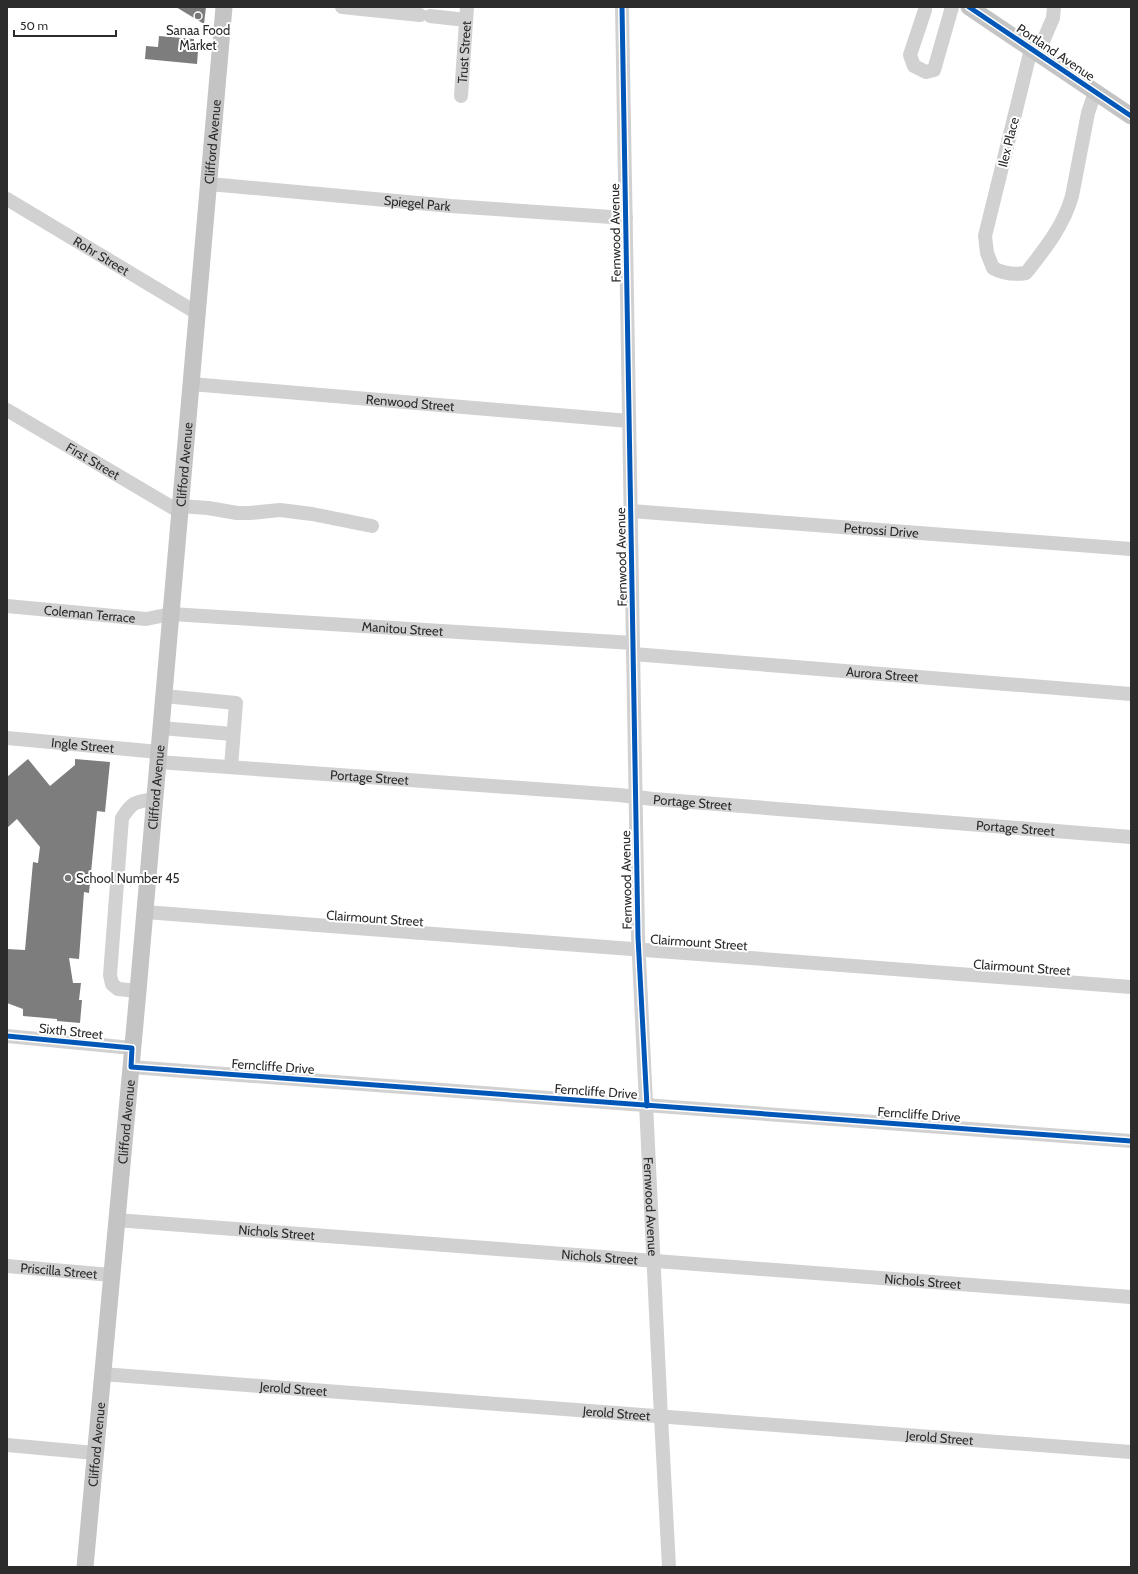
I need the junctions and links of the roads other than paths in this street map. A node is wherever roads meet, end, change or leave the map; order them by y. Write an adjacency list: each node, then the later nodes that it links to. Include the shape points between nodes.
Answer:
1 (224, 7): 13 (main road, Clifford Avenue)
2 (342, 7): 8 (street, via 425,16)
3 (622, 7): 15 (street, Fernwood Avenue)
4 (952, 7): 7 (street, via 934,70 926,72 914,66 910,55)
5 (969, 7): 9 (main road, Portland Avenue)
6 (1054, 7): 9 (street, Ilex Place, via 1053,18)
7 (923, 8)
8 (467, 14): 11 (street, Trust Street)
9 (1034, 51): 10 (main road, Portland Avenue); 10 (street, Ilex Place, via 985,236 987,253 993,268 1000,272 1015,275 1026,273 1060,226 1068,209 1088,113)
10 (1095, 92): 12 (main road, Portland Avenue)
11 (461, 96)
12 (1131, 116)
13 (208, 184): 15 (street, Spiegel Park, via 451,206); 16 (main road, Clifford Avenue)
14 (7, 199): 16 (street, Rohr Street)
15 (626, 218): 19 (street, Fernwood Avenue)
16 (197, 313): 17 (main road, Clifford Avenue)
17 (191, 384): 19 (street, Renwood Street); 20 (main road, Clifford Avenue)
18 (7, 410): 20 (street, First Street)
19 (629, 421): 21 (street, Fernwood Avenue)
20 (180, 509): 22 (street, via 208,508 237,513 280,510); 25 (main road, Clifford Avenue)
21 (631, 511): 23 (street, Petrossi Drive); 26 (street, Fernwood Avenue)
22 (372, 526)
23 (1131, 549)
24 (7, 606): 25 (street, Coleman Terrace, via 146,619)
25 (171, 614): 26 (street, Manitou Street); 28 (main road, Clifford Avenue)
26 (633, 649): 27 (street, Aurora Street); 34 (street, Fernwood Avenue)
27 (1131, 694)
28 (164, 696): 29 (main road, Clifford Avenue); 30 (street, via 236,703)
29 (161, 728): 30 (street); 32 (main road, Clifford Avenue)
30 (233, 734): 33 (street)
31 (9, 742): 32 (street, Ingle Street)
32 (158, 757): 33 (street, Portage Street); 35 (main road, Clifford Avenue)
33 (231, 767): 34 (street, Portage Street)
34 (636, 797): 36 (street, Portage Street); 38 (street, Fernwood Avenue)
35 (154, 799): 37 (main road, Clifford Avenue); 40 (street, via 135,802 122,818 110,975 112,984 118,989)
36 (1131, 836)
37 (145, 912): 38 (street, Clairmount Street); 40 (main road, Clifford Avenue)
38 (639, 949): 39 (street, Clairmount Street); 44 (street, Fernwood Avenue)
39 (1131, 986)
40 (138, 991): 42 (main road, Clifford Avenue)
41 (7, 1036): 42 (street, Sixth Street)
42 (132, 1048): 43 (main road, Clifford Avenue)
43 (131, 1067): 44 (street, Ferncliffe Drive); 46 (main road, Clifford Avenue)
44 (647, 1106): 45 (street, Ferncliffe Drive); 47 (street, Fernwood Avenue)
45 (1131, 1140)
46 (116, 1220): 47 (street, Nichols Street); 49 (main road, Clifford Avenue)
47 (654, 1260): 50 (street, Nichols Street); 52 (street, Fernwood Avenue)
48 (7, 1266): 49 (street, Priscilla Street)
49 (111, 1275): 51 (main road, Clifford Avenue)
50 (1131, 1297)
51 (102, 1374): 52 (street, Jerold Street); 55 (main road, Clifford Avenue)
52 (660, 1417): 54 (street, Jerold Street); 57 (street, Fernwood Avenue)
53 (7, 1445): 55 (street)
54 (1131, 1452)
55 (95, 1453): 56 (main road, Clifford Avenue)
56 (85, 1567)
57 (669, 1567)

